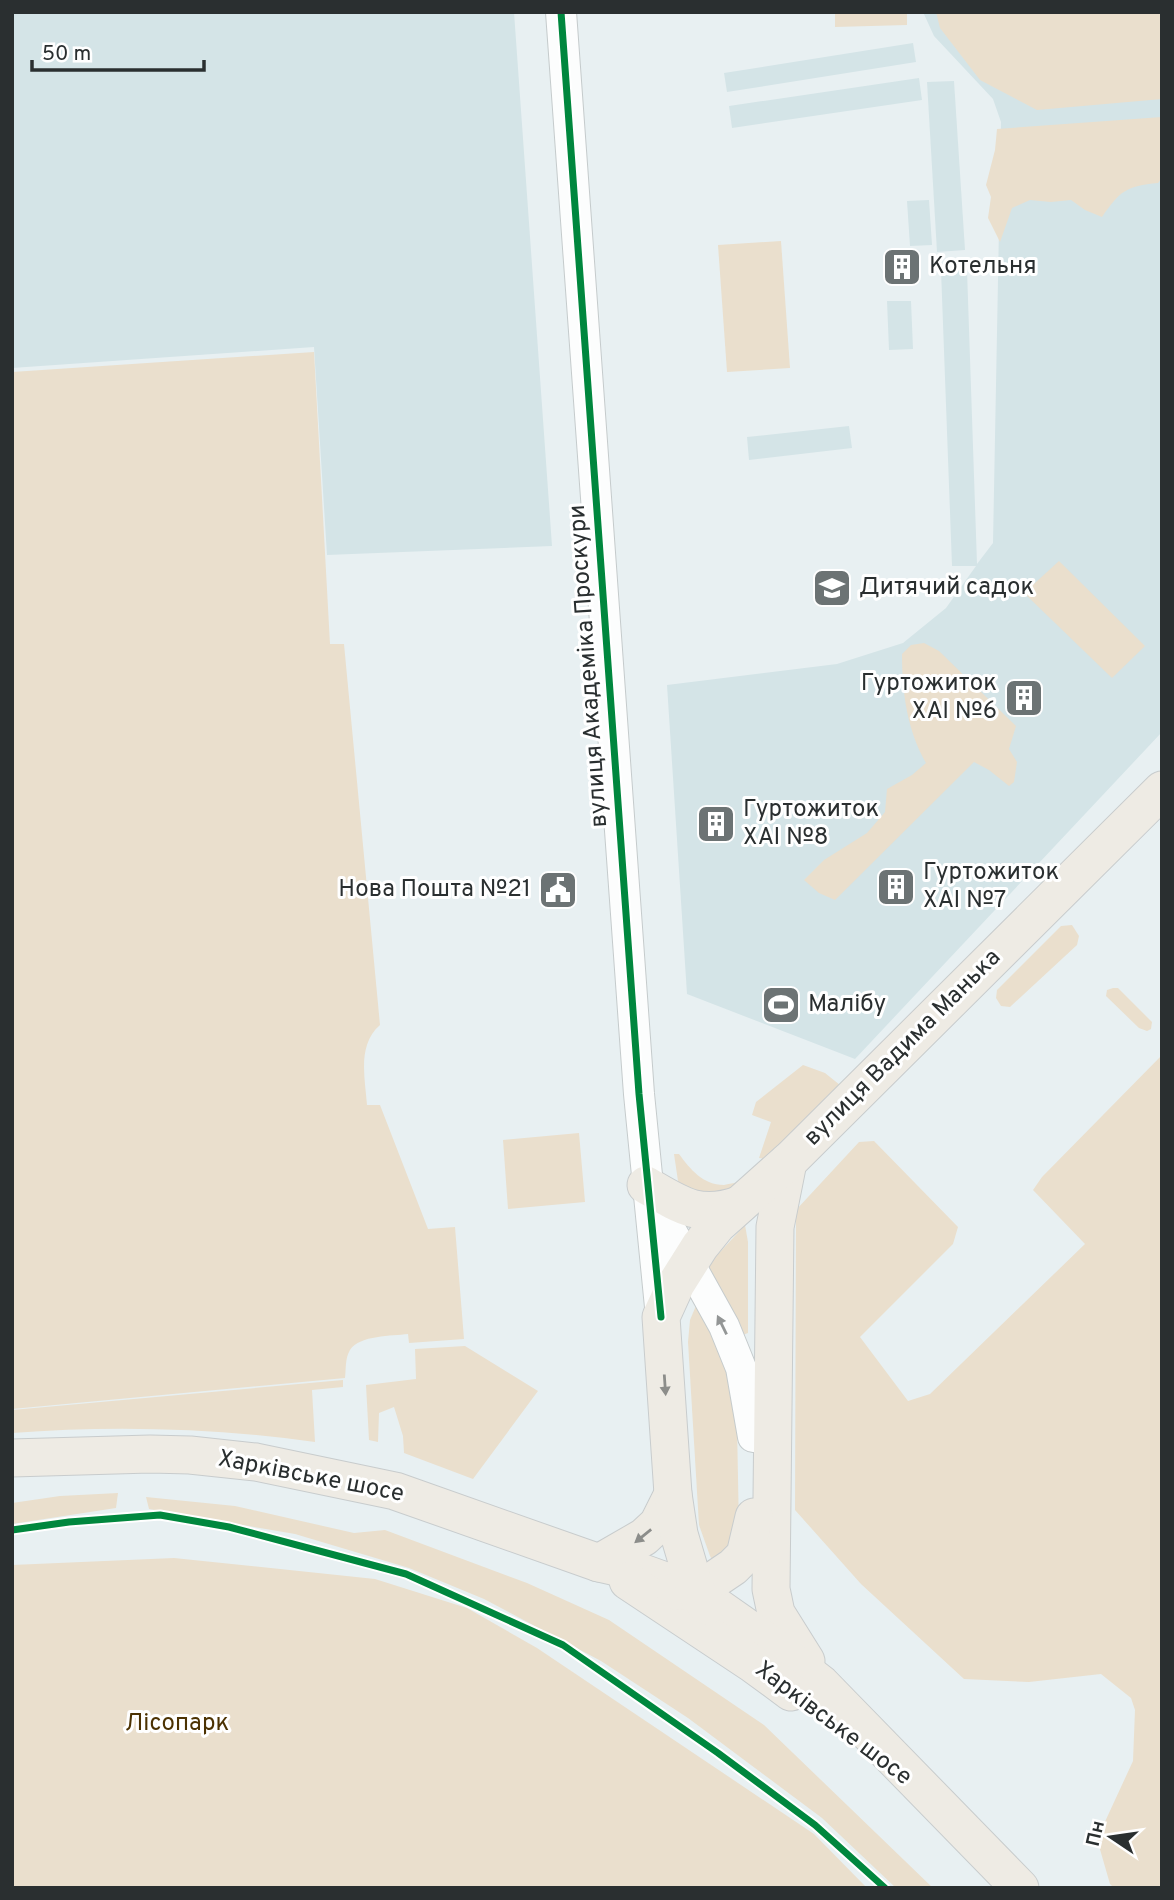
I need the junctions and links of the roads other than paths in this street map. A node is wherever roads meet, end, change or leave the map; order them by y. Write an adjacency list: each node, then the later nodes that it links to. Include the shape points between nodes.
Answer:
1 (561, 12): 4 (street, вулиця Академіка Проскури)
2 (1162, 790): 3 (main road, вулиця Вадима Манька)
3 (788, 1162): 5 (main road, вулиця Вадима Манька); 8 (main road, via 771,1193 761,1228); 14 (main road, via 775,1227 772,1280)
4 (646, 1185): 5 (main road, via 692,1210 721,1211); 6 (street); 7 (street, вулиця Академіка Проскури)
5 (739, 1205): 6 (main road, вулиця Вадима Манька)
6 (689, 1263): 7 (main road, вулиця Вадима Манька); 8 (street, one-way to 6, via 741,1368)
7 (661, 1317): 10 (main road, вулиця Академіка Проскури, one-way to 10)
8 (753, 1437): 11 (main road)
9 (12, 1458): 12 (main road, Харківське шосе, via 150,1454 257,1462 395,1490)
10 (673, 1494): 12 (main road, one-way to 12, via 658,1524); 13 (main road, вулиця Академіка Проскури)
11 (754, 1517): 13 (main road, via 745,1555); 14 (main road)
12 (612, 1571): 13 (main road, Харківське шосе, via 643,1573); 15 (main road, Харківське шосе)
13 (696, 1592): 15 (main road, вулиця Академіка Проскури); 16 (main road, Харківське шосе)
14 (772, 1603): 16 (main road)
15 (753, 1664): 17 (main road, Харківське шосе)
16 (821, 1684): 17 (main road, Харківське шосе)
17 (926, 1794): 18 (main road, Харківське шосе)
18 (1020, 1888)

